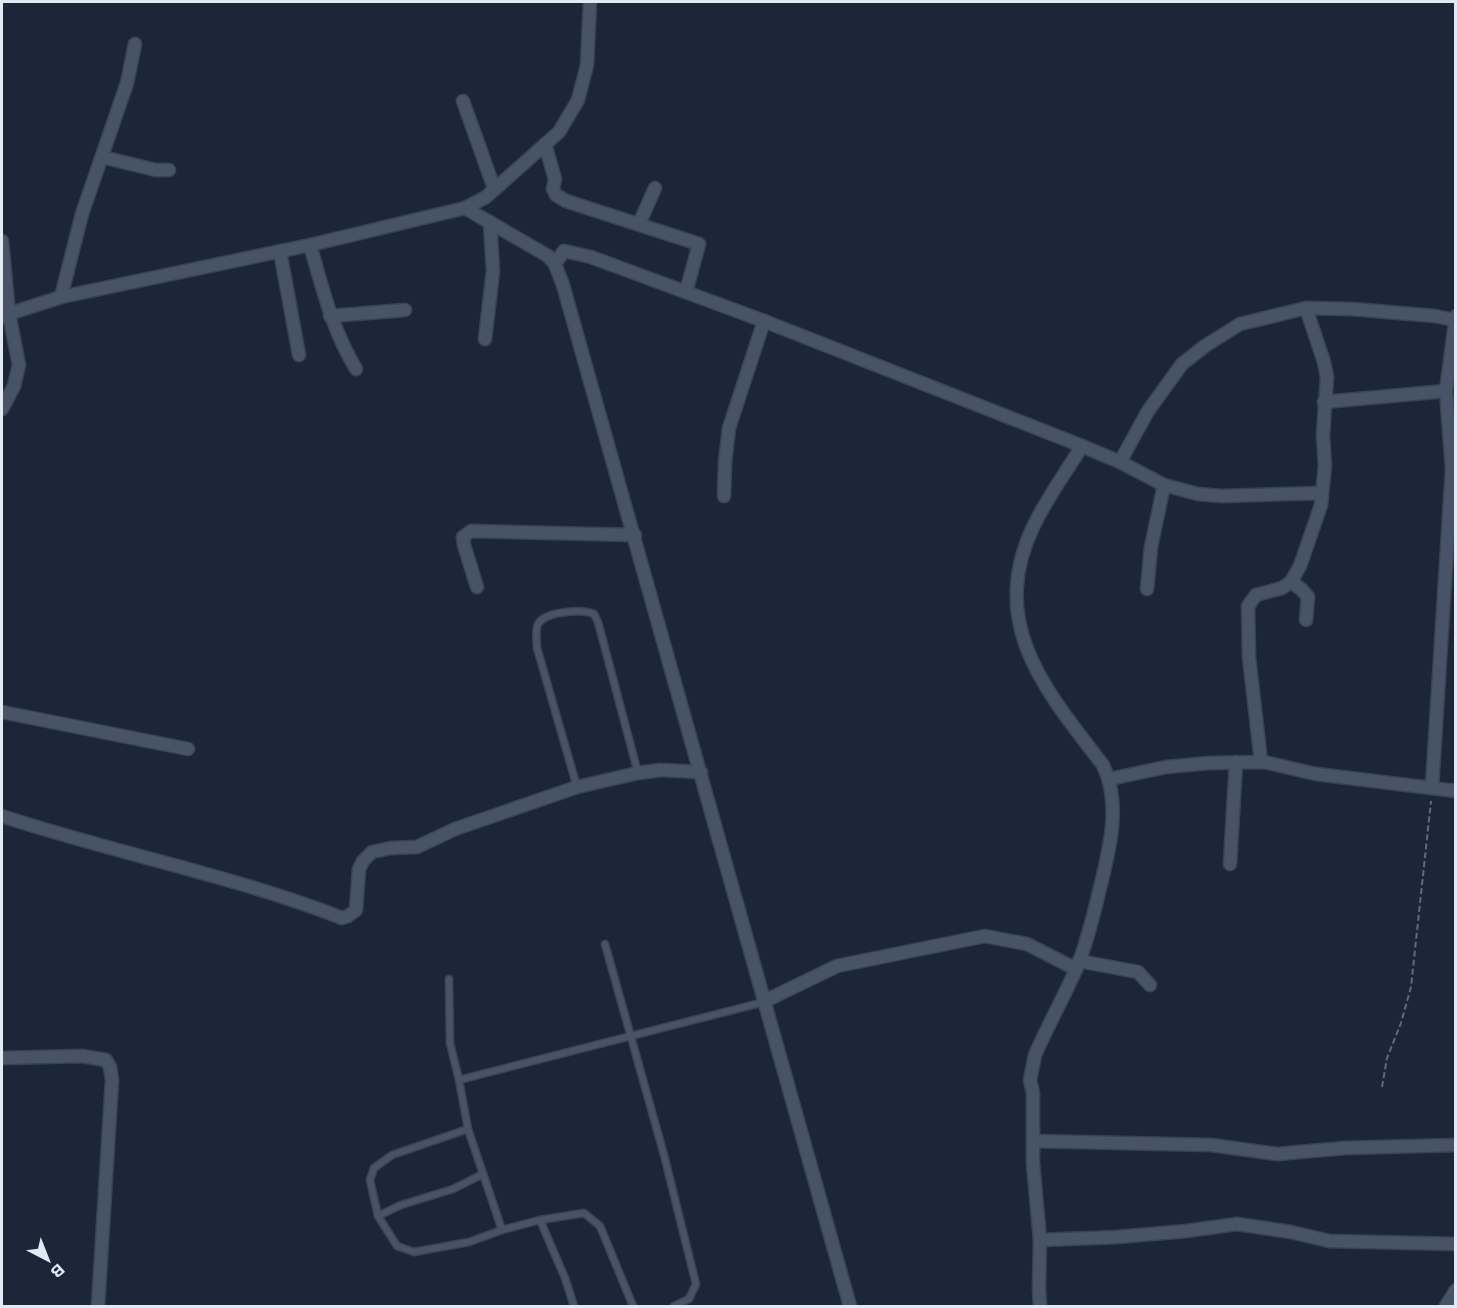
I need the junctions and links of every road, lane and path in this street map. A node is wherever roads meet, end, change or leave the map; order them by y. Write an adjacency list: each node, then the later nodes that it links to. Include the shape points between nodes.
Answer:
1 (590, 2): 4 (street, via 587,65 578,100 559,132)
2 (135, 44): 5 (street, via 127,83)
3 (463, 101): 7 (street)
4 (545, 144): 7 (street); 11 (street, via 556,195)
5 (102, 157): 6 (street); 17 (street, via 82,214)
6 (170, 170)
7 (494, 188): 9 (street)
8 (655, 188): 11 (street)
9 (465, 208): 10 (street); 13 (street)
10 (490, 222): 15 (street); 24 (street, via 493,271)
11 (639, 224): 16 (street, via 699,244)
12 (2, 241): 20 (street)
13 (310, 245): 14 (street); 21 (street)
14 (280, 251): 17 (street); 25 (street)
15 (555, 264): 16 (street, via 564,251 575,252); 35 (street)
16 (686, 292): 23 (street)
17 (61, 297): 20 (street)
18 (1306, 308): 22 (street); 28 (street, via 1327,377); 31 (street, via 1240,324 1182,364 1148,411)
19 (405, 310): 21 (street)
20 (5, 315): 29 (street, via 19,365)
21 (330, 316): 26 (street)
22 (1455, 318): 27 (street)
23 (764, 321): 30 (street); 34 (street, via 729,428)
24 (486, 339)
25 (299, 355)
26 (356, 369)
27 (1446, 391): 28 (street); 48 (street, via 1452,468)
28 (1324, 402): 33 (street)
29 (2, 409)
30 (1082, 446): 31 (street); 46 (street, via 1034,524 1024,550 1018,572 1019,623 1031,662 1045,688)
31 (1120, 462): 32 (street)
32 (1164, 485): 33 (street, via 1221,496); 38 (street)
33 (1321, 493): 36 (street, via 1308,546)
34 (724, 496)
35 (635, 535): 37 (street, via 471,531 463,537); 44 (street)
36 (1291, 582): 39 (street, via 1308,597); 43 (street, via 1256,595 1248,606 1249,657)
37 (477, 587)
38 (1147, 589)
39 (1306, 620)
40 (2, 712): 41 (street)
41 (188, 749)
42 (1236, 762): 43 (street); 46 (street, via 1166,767); 51 (street)
43 (1261, 762): 48 (street, via 1316,774)
44 (701, 772): 45 (street); 56 (street)
45 (638, 773): 47 (street); 47 (lane, via 594,614 578,610 554,615 538,624 537,648)
46 (1110, 779): 53 (street, via 1109,856)
47 (578, 787): 50 (street, via 455,829 417,847 372,852 359,869 356,910 342,918 293,899)
48 (1432, 787): 49 (street); 60 (path, via 1411,987 1387,1058)
49 (1455, 790)
50 (2, 816)
51 (1230, 864)
52 (604, 944): 57 (lane)
53 (1077, 965): 55 (street, via 1138,972); 56 (street, via 1027,944 985,936 837,966); 62 (street, via 1030,1069)
54 (450, 979): 59 (lane, via 450,1043)
55 (1150, 985)
56 (765, 1001): 57 (lane); 77 (street)
57 (630, 1037): 59 (lane); 70 (lane)
58 (2, 1058): 73 (street, via 82,1056 106,1060 110,1067)
59 (459, 1080): 61 (lane)
60 (1382, 1087)
61 (468, 1129): 64 (lane); 65 (lane, via 392,1155 374,1168 370,1180)
62 (1033, 1142): 63 (street, via 1211,1145 1277,1154); 68 (street)
63 (1455, 1145)
64 (483, 1174): 65 (lane); 67 (lane)
65 (378, 1216): 67 (lane, via 397,1246 414,1252 470,1242)
66 (540, 1220): 67 (lane); 74 (lane); 75 (lane, via 584,1213 600,1226)
67 (502, 1230)
68 (1040, 1240): 69 (street, via 1117,1237 1237,1224 1329,1241); 78 (street)
69 (1455, 1244)
70 (693, 1274): 71 (lane); 76 (lane, via 696,1284 689,1299)
71 (690, 1281)
72 (1455, 1290): 79 (street)
73 (99, 1306)
74 (574, 1306)
75 (633, 1306)
76 (674, 1306)
77 (850, 1306)
78 (1040, 1306)
79 (1446, 1306)

